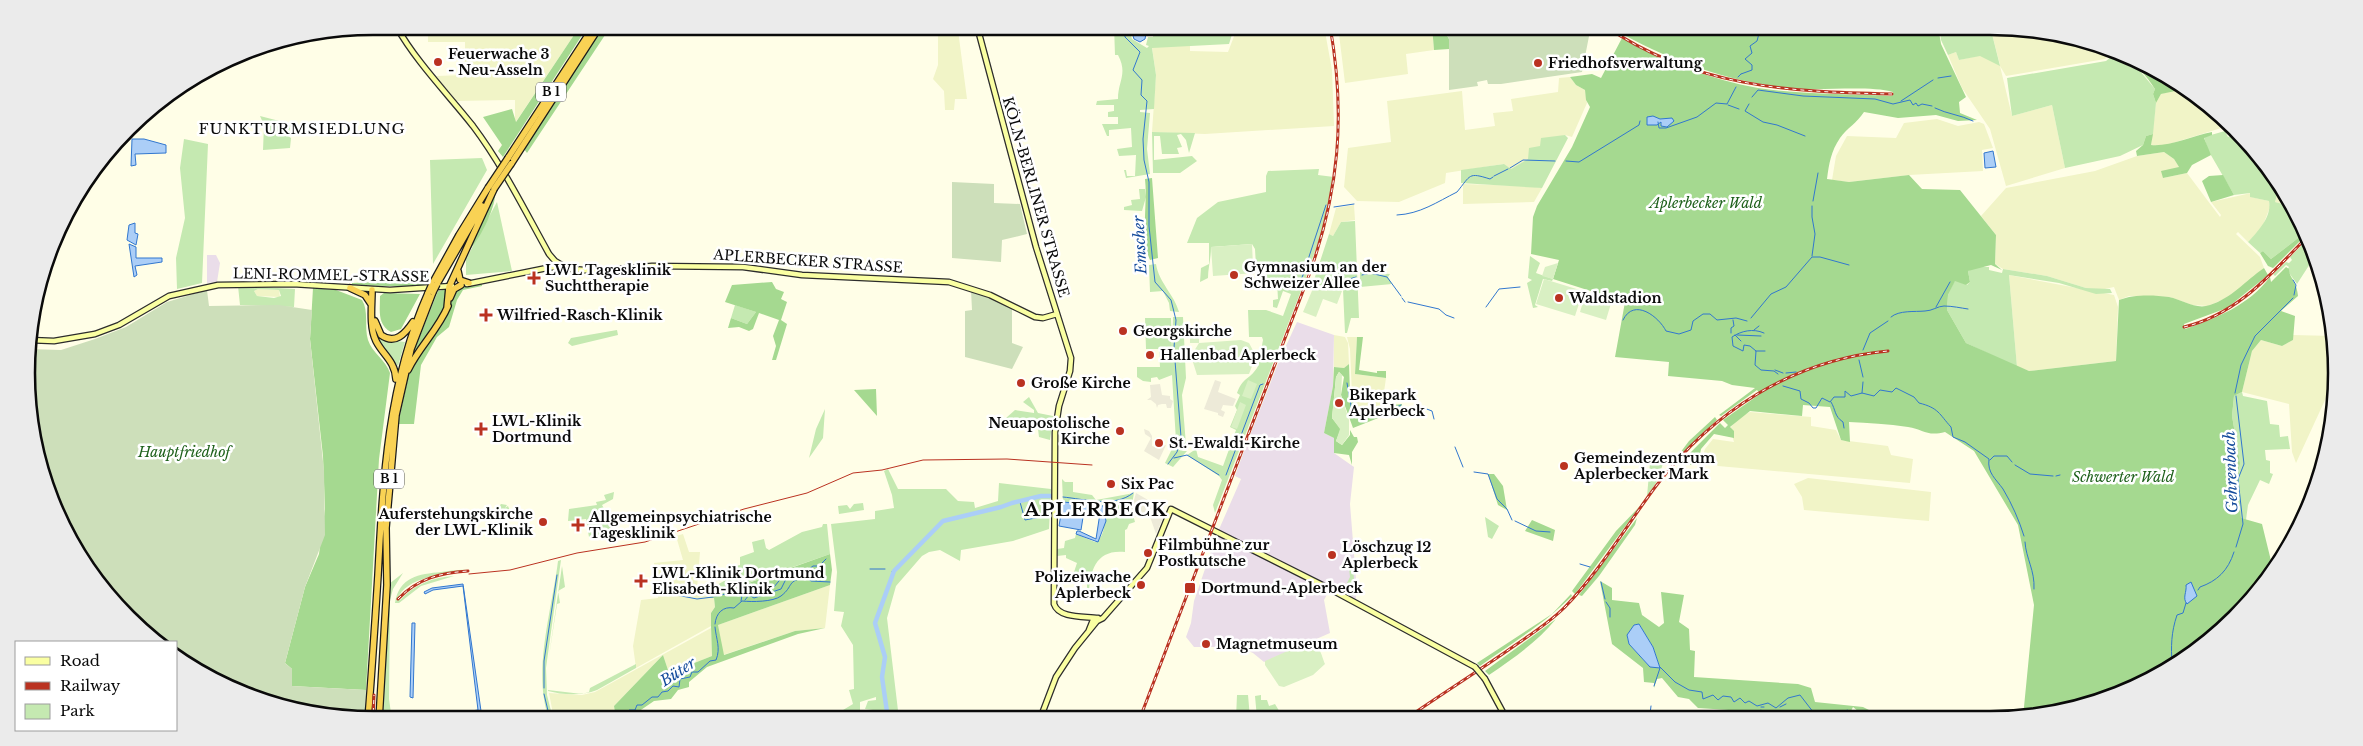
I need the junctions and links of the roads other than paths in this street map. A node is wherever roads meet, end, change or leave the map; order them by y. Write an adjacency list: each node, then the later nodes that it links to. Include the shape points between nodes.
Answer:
1 (401, 35): 7 (main road, APLERBECKER STRASSE, via 493,155)
2 (588, 35): 5 (highway, B 1)
3 (594, 35): 5 (highway, B 1)
4 (979, 35): 20 (main road, KÖLN-BERLINER STRASSE, via 1036,247)
5 (509, 161): 6 (highway, B 1, bridge)
6 (491, 191): 9 (highway); 17 (highway, B 1, bridge)
7 (549, 254): 8 (main road, APLERBECKER STRASSE); 10 (main road, APLERBECKER STRASSE)
8 (555, 261): 10 (main road); 11 (main road, APLERBECKER STRASSE)
9 (459, 264): 12 (highway, via 458,278); 14 (highway)
10 (552, 267): 11 (main road, APLERBECKER STRASSE); 12 (main road, LENI-ROMMEL-STRASSE)
11 (568, 268): 20 (main road, APLERBECKER STRASSE, via 594,271 652,266 735,267 802,275 949,282 980,291 1039,318)
12 (470, 283): 13 (main road, LENI-ROMMEL-STRASSE)
13 (461, 285): 14 (main road, LENI-ROMMEL-STRASSE); 19 (highway, via 453,292)
14 (449, 287): 16 (main road, LENI-ROMMEL-STRASSE); 19 (highway)
15 (350, 288): 16 (main road, LENI-ROMMEL-STRASSE); 18 (highway, via 365,295); 22 (main road, LENI-ROMMEL-STRASSE, via 286,284 218,285 169,296 119,325 95,334)
16 (373, 290): 18 (highway); 21 (highway, via 375,324 383,337 401,337)
17 (430, 292): 21 (highway, B 1); 23 (highway, B 1)
18 (372, 305): 23 (highway, via 374,335 393,364)
19 (447, 308): 23 (highway)
20 (1057, 312): 24 (main road, KÖLN-BERLINER STRASSE, via 1070,358 1070,374 1057,419 1054,600 1059,612)
21 (418, 314): 23 (highway, B 1, via 405,352)
22 (37, 340)
23 (399, 385): 25 (highway, B 1, via 384,483); 26 (highway, B 1, via 388,496 387,582)
24 (1095, 620): 27 (main road, via 1056,677); 28 (main road, bridge, via 1106,613 1145,572 1171,509 1475,667)
25 (369, 711)
26 (379, 711)
27 (1043, 711)
28 (1502, 711)

